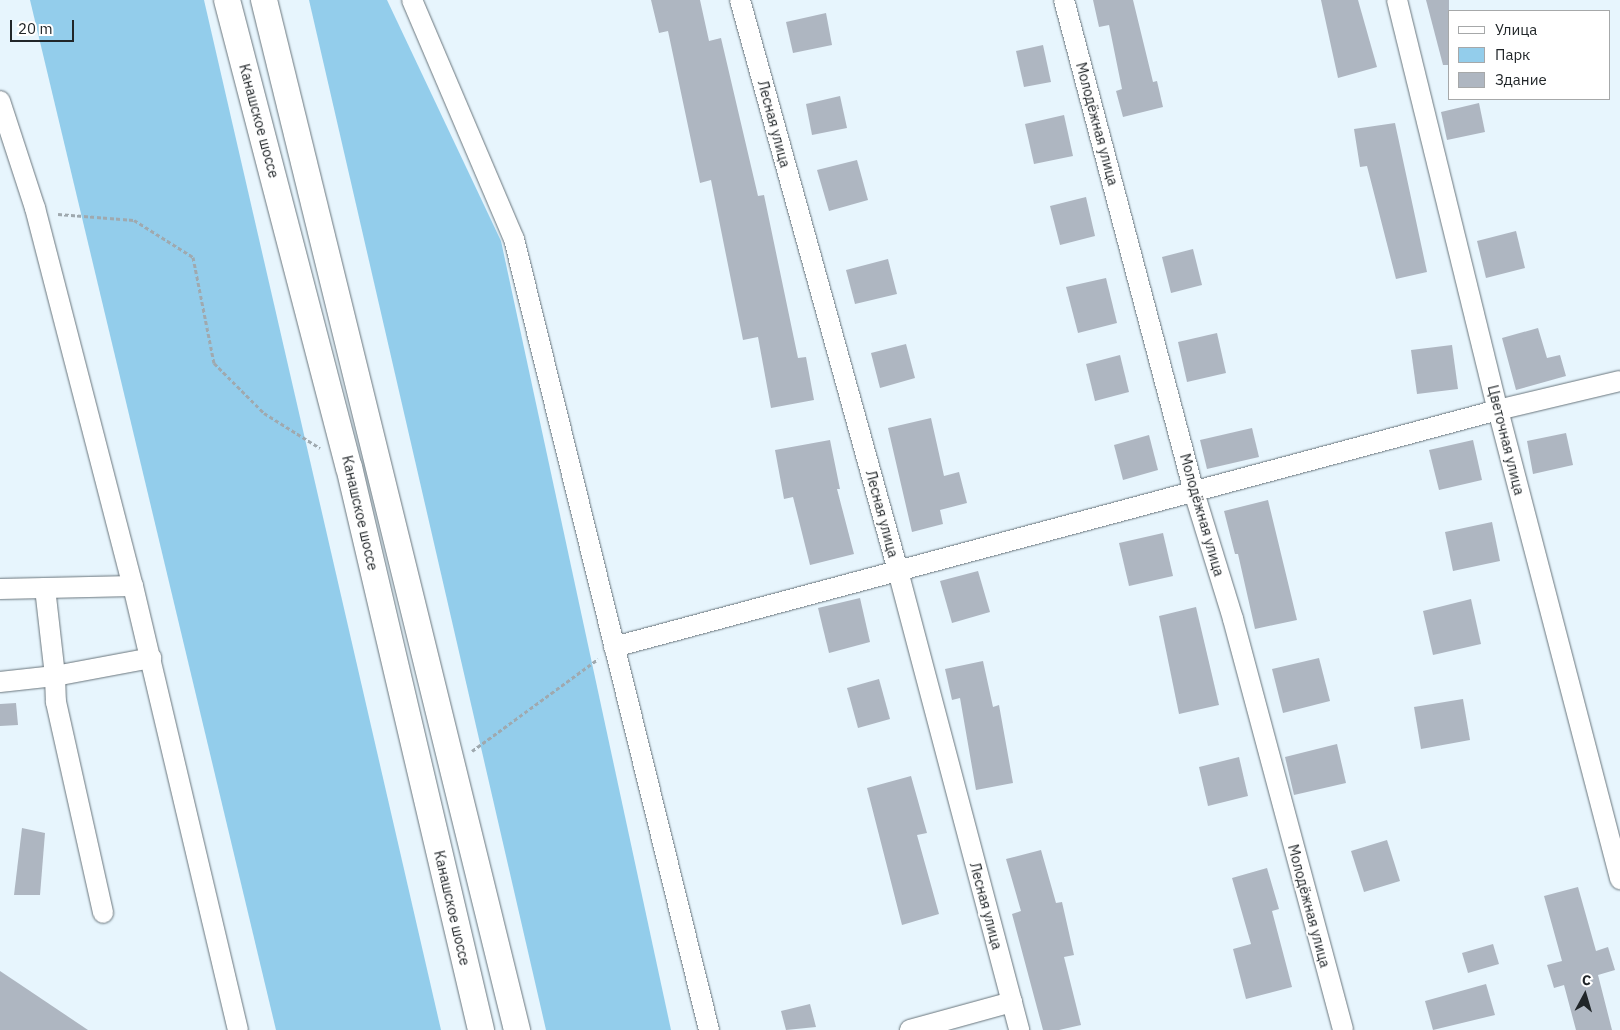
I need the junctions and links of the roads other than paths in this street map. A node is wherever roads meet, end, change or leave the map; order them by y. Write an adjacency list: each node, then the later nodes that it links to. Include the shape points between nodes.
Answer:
1 (227, 0): 23 (main road, Канашское шоссе, via 349,467)
2 (264, 0): 24 (main road, Канашское шоссе)
3 (412, 0): 15 (street, via 514,239)
4 (740, 0): 11 (street, Лесная улица)
5 (1064, 0): 10 (street, Молодёжная улица)
6 (1397, 0): 9 (street, Цветочная улица)
7 (0, 101): 12 (street, via 36,208)
8 (1620, 381): 9 (street)
9 (1498, 410): 10 (street); 19 (street, Цветочная улица)
10 (1194, 492): 11 (street); 28 (street, Молодёжная улица, via 1233,619)
11 (898, 571): 15 (street); 21 (street, Лесная улица)
12 (133, 586): 13 (street); 16 (street)
13 (45, 588): 14 (street); 17 (street)
14 (0, 589)
15 (614, 647): 25 (street)
16 (151, 658): 17 (street); 22 (street)
17 (55, 676): 18 (street); 20 (street, via 56,702)
18 (0, 682)
19 (1620, 879)
20 (103, 913)
21 (1012, 1002): 26 (street); 27 (street, Лесная улица)
22 (238, 1030)
23 (481, 1030)
24 (517, 1030)
25 (709, 1030)
26 (910, 1030)
27 (1019, 1030)
28 (1343, 1030)

